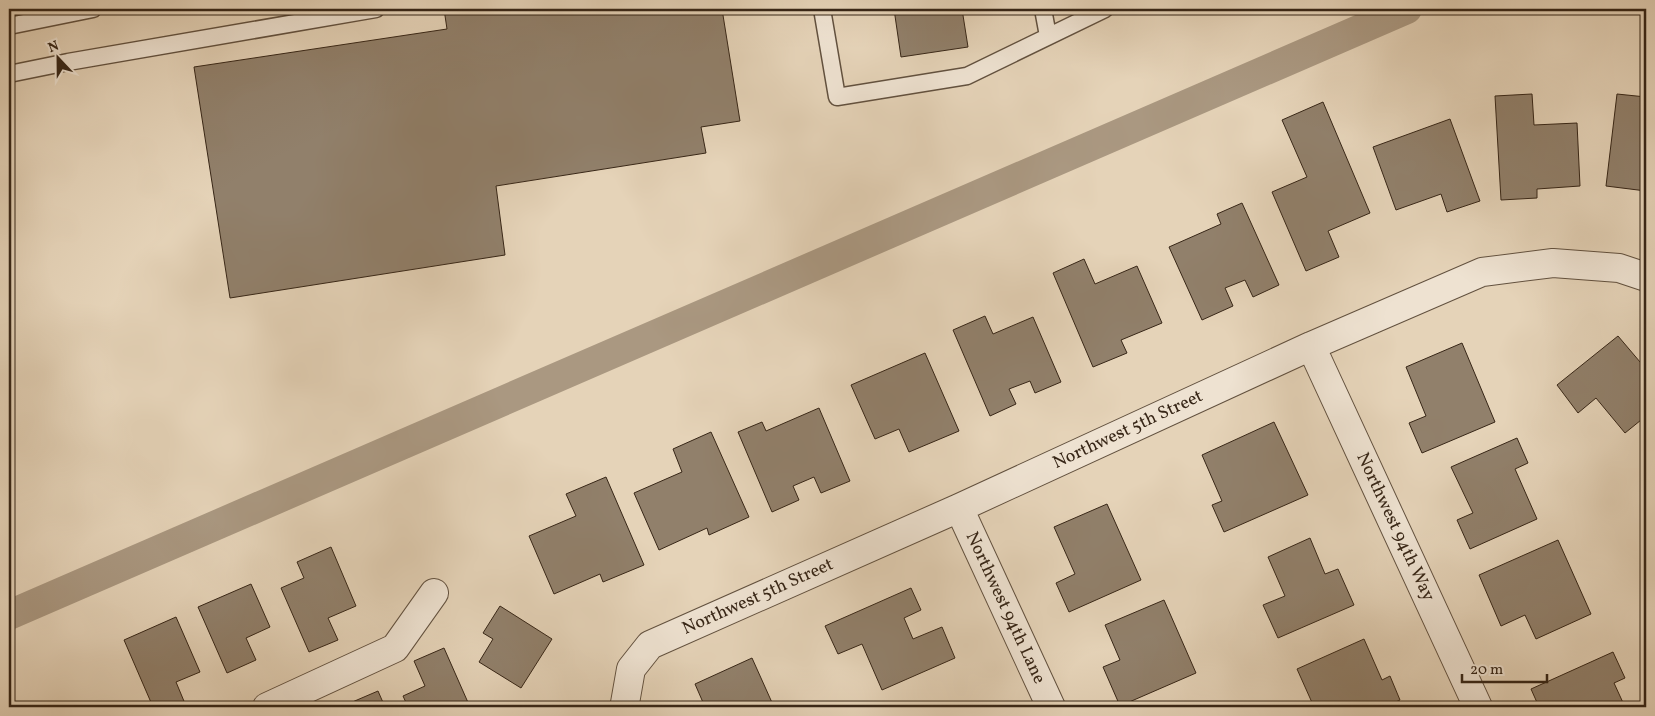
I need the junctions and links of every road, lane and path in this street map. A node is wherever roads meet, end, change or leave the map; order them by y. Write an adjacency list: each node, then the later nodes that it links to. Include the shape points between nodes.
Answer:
1 (93, 9): 6 (lane)
2 (376, 9): 8 (lane)
3 (822, 9): 7 (lane, via 837,97 967,76)
4 (1043, 9): 7 (lane)
5 (1105, 9): 7 (lane)
6 (9, 26)
7 (1048, 36)
8 (9, 74)
9 (1646, 277): 10 (street, Northwest 5th Street, via 1619,268 1553,263 1482,272)
10 (1311, 346): 11 (street, Northwest 5th Street); 16 (street, Northwest 94th Way)
11 (959, 508): 14 (street, Northwest 5th Street, via 650,645 631,669); 15 (street, Northwest 94th Lane)
12 (434, 593): 13 (street, via 395,648)
13 (267, 707)
14 (627, 707)
15 (1052, 707)
16 (1478, 707)

